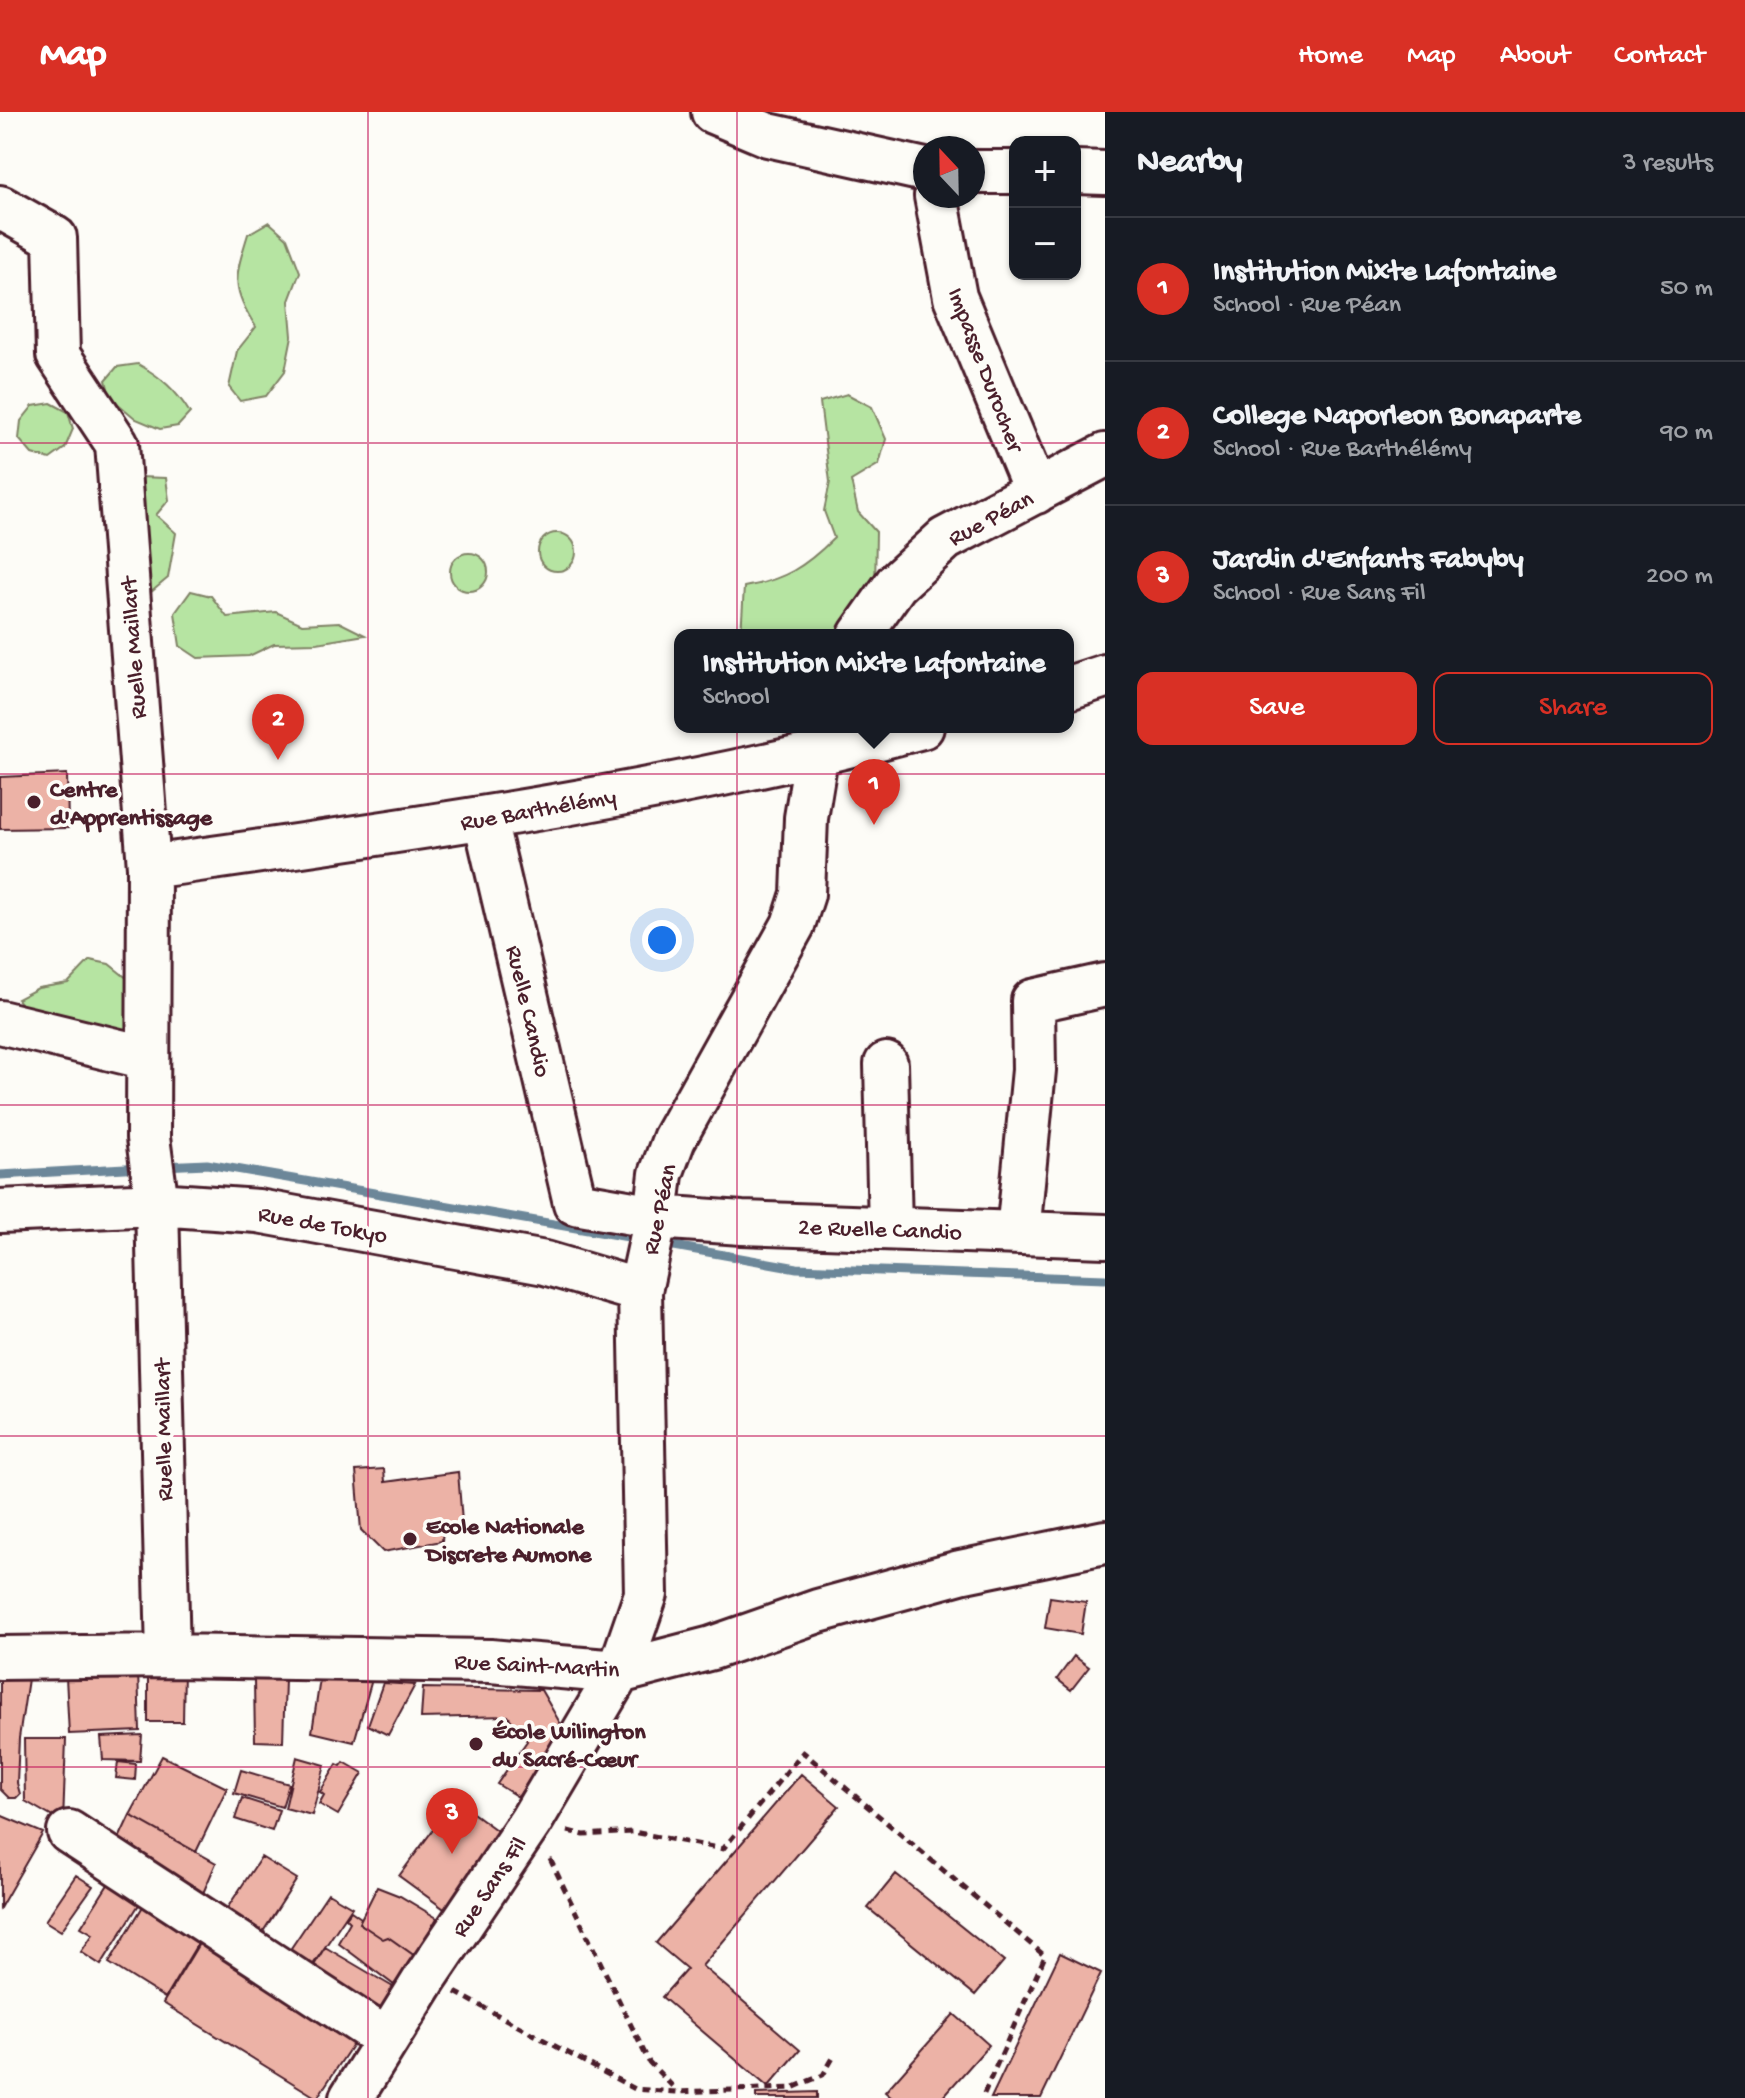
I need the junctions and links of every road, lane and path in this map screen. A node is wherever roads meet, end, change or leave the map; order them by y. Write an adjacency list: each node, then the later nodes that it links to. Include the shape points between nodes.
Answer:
1 (713, 112): 2 (street, via 768,135)
2 (913, 167)
3 (985, 172): 4 (street)
4 (1009, 172)
5 (1081, 172): 6 (street)
6 (1105, 173)
7 (0, 207): 17 (street, Ruelle Maillart, via 55,238 58,355 117,444)
8 (938, 208): 10 (street, Impasse Durocher, via 955,297)
9 (1105, 455): 10 (street, Rue Péan)
10 (1036, 492): 11 (street, Rue Péan, via 945,539 896,584)
11 (864, 629)
12 (1105, 676): 13 (street)
13 (1074, 686)
14 (877, 733): 15 (street, Rue Barthélémy)
15 (818, 741): 16 (street, Rue Barthélémy); 25 (street, Rue Péan, via 806,818 803,894 793,925 674,1139 661,1174)
16 (485, 819): 17 (street, Rue Barthélémy); 22 (street, Ruelle Candio)
17 (149, 867): 20 (street, Ruelle Maillart)
18 (1105, 985): 27 (street, via 1033,1001 1034,1070)
19 (0, 1022): 20 (street)
20 (148, 1058): 23 (street, Ruelle Maillart, via 148,1138)
21 (886, 1064): 26 (street)
22 (575, 1203): 25 (street, 2e Ruelle Candio); 29 (street)
23 (157, 1204): 24 (street, Rue de Tokyo); 29 (street, Rue de Tokyo, via 258,1211); 32 (street, Ruelle Maillart)
24 (0, 1211)
25 (656, 1217): 26 (street, 2e Ruelle Candio); 30 (street, Rue Péan)
26 (890, 1228): 27 (street, 2e Ruelle Candio)
27 (1018, 1233): 28 (street, 2e Ruelle Candio)
28 (1105, 1236)
29 (545, 1263): 30 (street, Rue de Tokyo)
30 (640, 1291): 34 (street, Rue Péan, via 646,1594)
31 (1105, 1542): 34 (street, Rue Saint-Martin, via 960,1572)
32 (168, 1656): 33 (street, Rue Saint-Martin); 34 (street, Rue Saint-Martin, via 490,1661)
33 (0, 1658)
34 (619, 1672): 35 (street, Rue Sans Fil)
35 (531, 1821): 37 (street, Rue Sans Fil); 40 (path, via 649,2062); 42 (path, via 584,1835 633,1832 723,1849 803,1752 1045,1956)
36 (69, 1832): 38 (street)
37 (426, 1977): 38 (street, Rue Sans Fil); 40 (path, via 635,2089)
38 (386, 2039): 41 (street, Rue Sans Fil)
39 (833, 2058): 40 (path, via 823,2075 792,2088)
40 (677, 2092)
41 (351, 2098)
42 (982, 2098)

